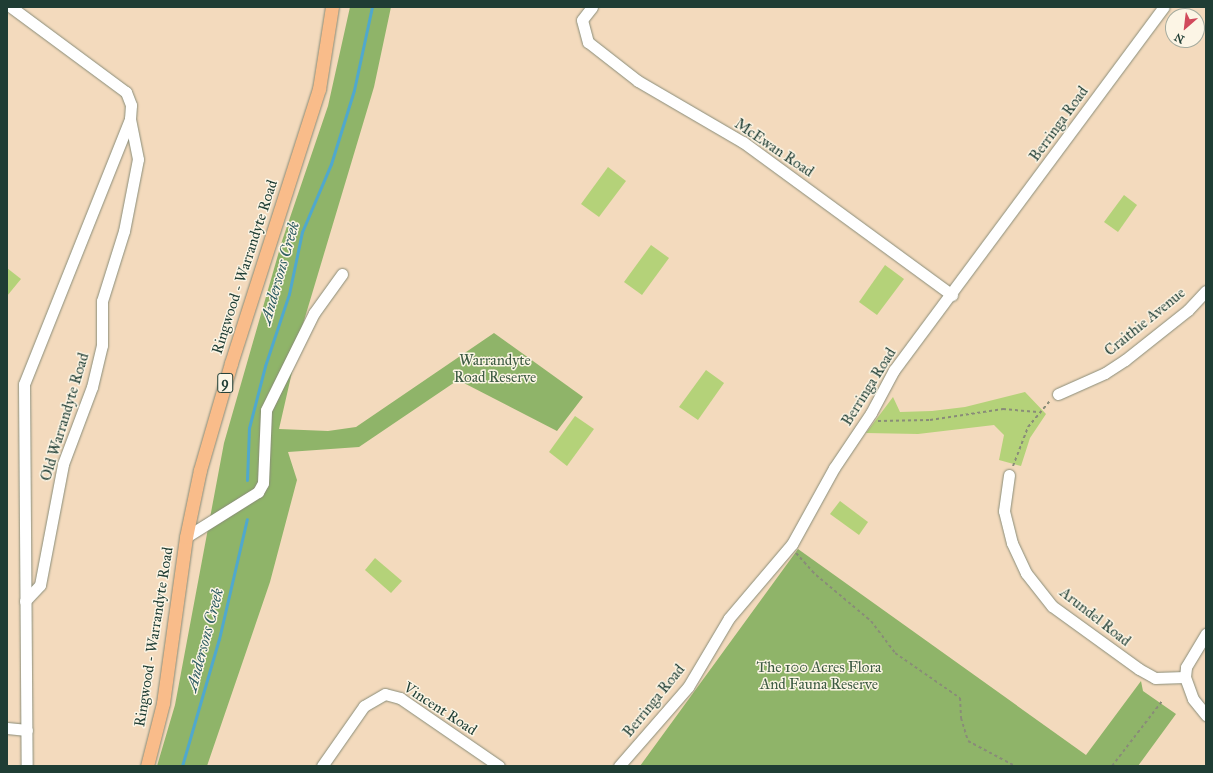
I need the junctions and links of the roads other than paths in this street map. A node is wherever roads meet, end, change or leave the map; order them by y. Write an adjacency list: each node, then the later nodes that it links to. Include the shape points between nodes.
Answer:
1 (11, 7): 5 (street, Old Warrandyte Road, via 126,92 131,105)
2 (332, 7): 11 (main road, Ringwood - Warrandyte Road / 9, via 319,89 231,362 200,470)
3 (592, 7): 8 (street, McEwan Road, via 582,20 588,42 638,81 743,142)
4 (1164, 7): 8 (street, Berringa Road)
5 (130, 119): 12 (street, Old Warrandyte Road, via 138,159 124,231 102,301 102,345 92,387 63,464 40,584); 12 (street, Old Warrandyte Road, via 24,384)
6 (342, 274): 11 (street, Ringwood - Warrandyte Road, via 314,313 266,410 263,483 258,492)
7 (1206, 291): 9 (street, Craithie Avenue, via 1188,310 1140,350 1105,373)
8 (952, 294): 22 (street, Berringa Road, via 894,370 834,468 792,544 729,618 688,687)
9 (1058, 394)
10 (1009, 475): 14 (street, Arundel Road, via 1004,511 1012,543 1026,573 1052,606 1155,678)
11 (186, 537): 19 (main road, Ringwood - Warrandyte Road / 9, via 163,703)
12 (25, 601): 17 (street, Old Warrandyte Road)
13 (1206, 634): 14 (street, via 1186,667)
14 (1186, 676): 15 (street, via 1193,699)
15 (1206, 715)
16 (7, 728): 17 (street)
17 (27, 730): 18 (street, Old Warrandyte Road)
18 (27, 766)
19 (147, 766)
20 (322, 766): 21 (street, Vincent Road, via 364,706 385,694 400,698)
21 (499, 766)
22 (619, 766)

